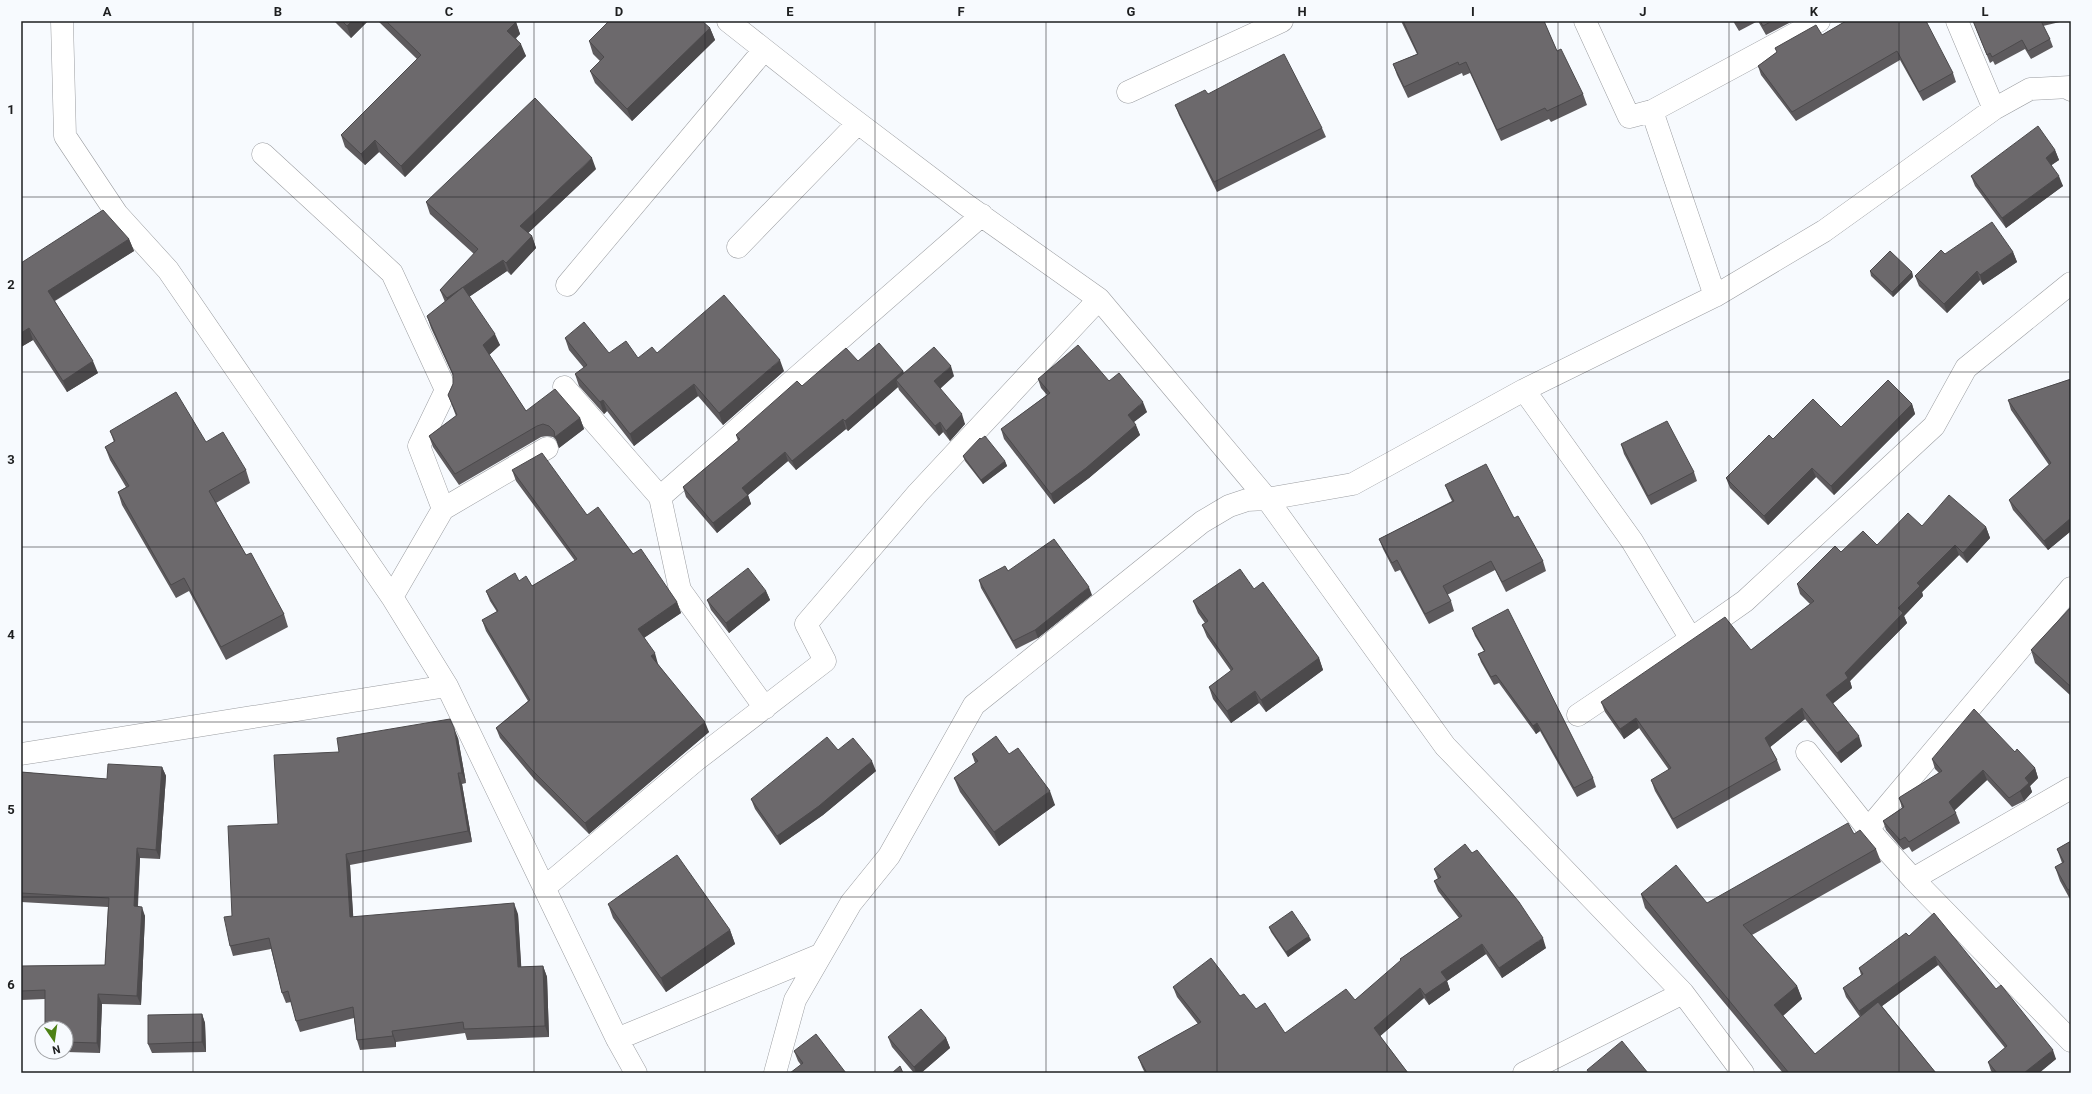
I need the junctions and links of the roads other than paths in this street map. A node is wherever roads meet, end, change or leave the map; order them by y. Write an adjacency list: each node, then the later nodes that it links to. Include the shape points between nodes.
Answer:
1 (62, 21): 27 (street, via 65,136 117,214 168,270)
2 (728, 21): 7 (street)
3 (1282, 21): 9 (street)
4 (1585, 21): 11 (street, via 1629,117)
5 (1819, 21): 11 (street)
6 (1957, 21): 10 (street)
7 (764, 50): 12 (street); 17 (street)
8 (2071, 86): 10 (street, via 2030,89)
9 (1128, 92)
10 (1994, 109): 18 (street, via 1824,230)
11 (1652, 111): 18 (street)
12 (858, 123): 14 (street); 15 (street)
13 (264, 154): 25 (street, via 392,273 446,390 419,446)
14 (982, 215): 19 (street); 23 (street)
15 (738, 247)
16 (2071, 283): 28 (street, via 1966,368 1934,426 1745,601)
17 (567, 285)
18 (1715, 296): 21 (street)
19 (1099, 299): 24 (street); 30 (street, via 918,493 806,624 825,661)
20 (564, 388): 23 (street)
21 (1524, 390): 24 (street, via 1353,484); 28 (street, via 1632,541)
22 (547, 448): 25 (street)
23 (660, 497): 30 (street, via 680,590)
24 (1267, 499): 38 (street, via 1247,500 1229,506 1202,522 974,705 889,856 851,903); 39 (street, via 1445,746)
25 (443, 509): 27 (street)
26 (2071, 588): 35 (street)
27 (392, 597): 29 (street)
28 (1691, 639): 31 (street)
29 (447, 686): 32 (street); 37 (street)
30 (765, 708): 37 (street, via 695,761)
31 (1578, 715)
32 (23, 749)
33 (1807, 752): 35 (street)
34 (2071, 788): 36 (street)
35 (1868, 829): 36 (street)
36 (1913, 879): 41 (street)
37 (544, 888): 40 (street)
38 (820, 955): 40 (street); 43 (street, via 794,1000)
39 (1684, 993): 44 (street); 45 (street)
40 (617, 1039): 42 (street)
41 (2071, 1041)
42 (634, 1073)
43 (775, 1073)
44 (1524, 1073)
45 (1743, 1073)

